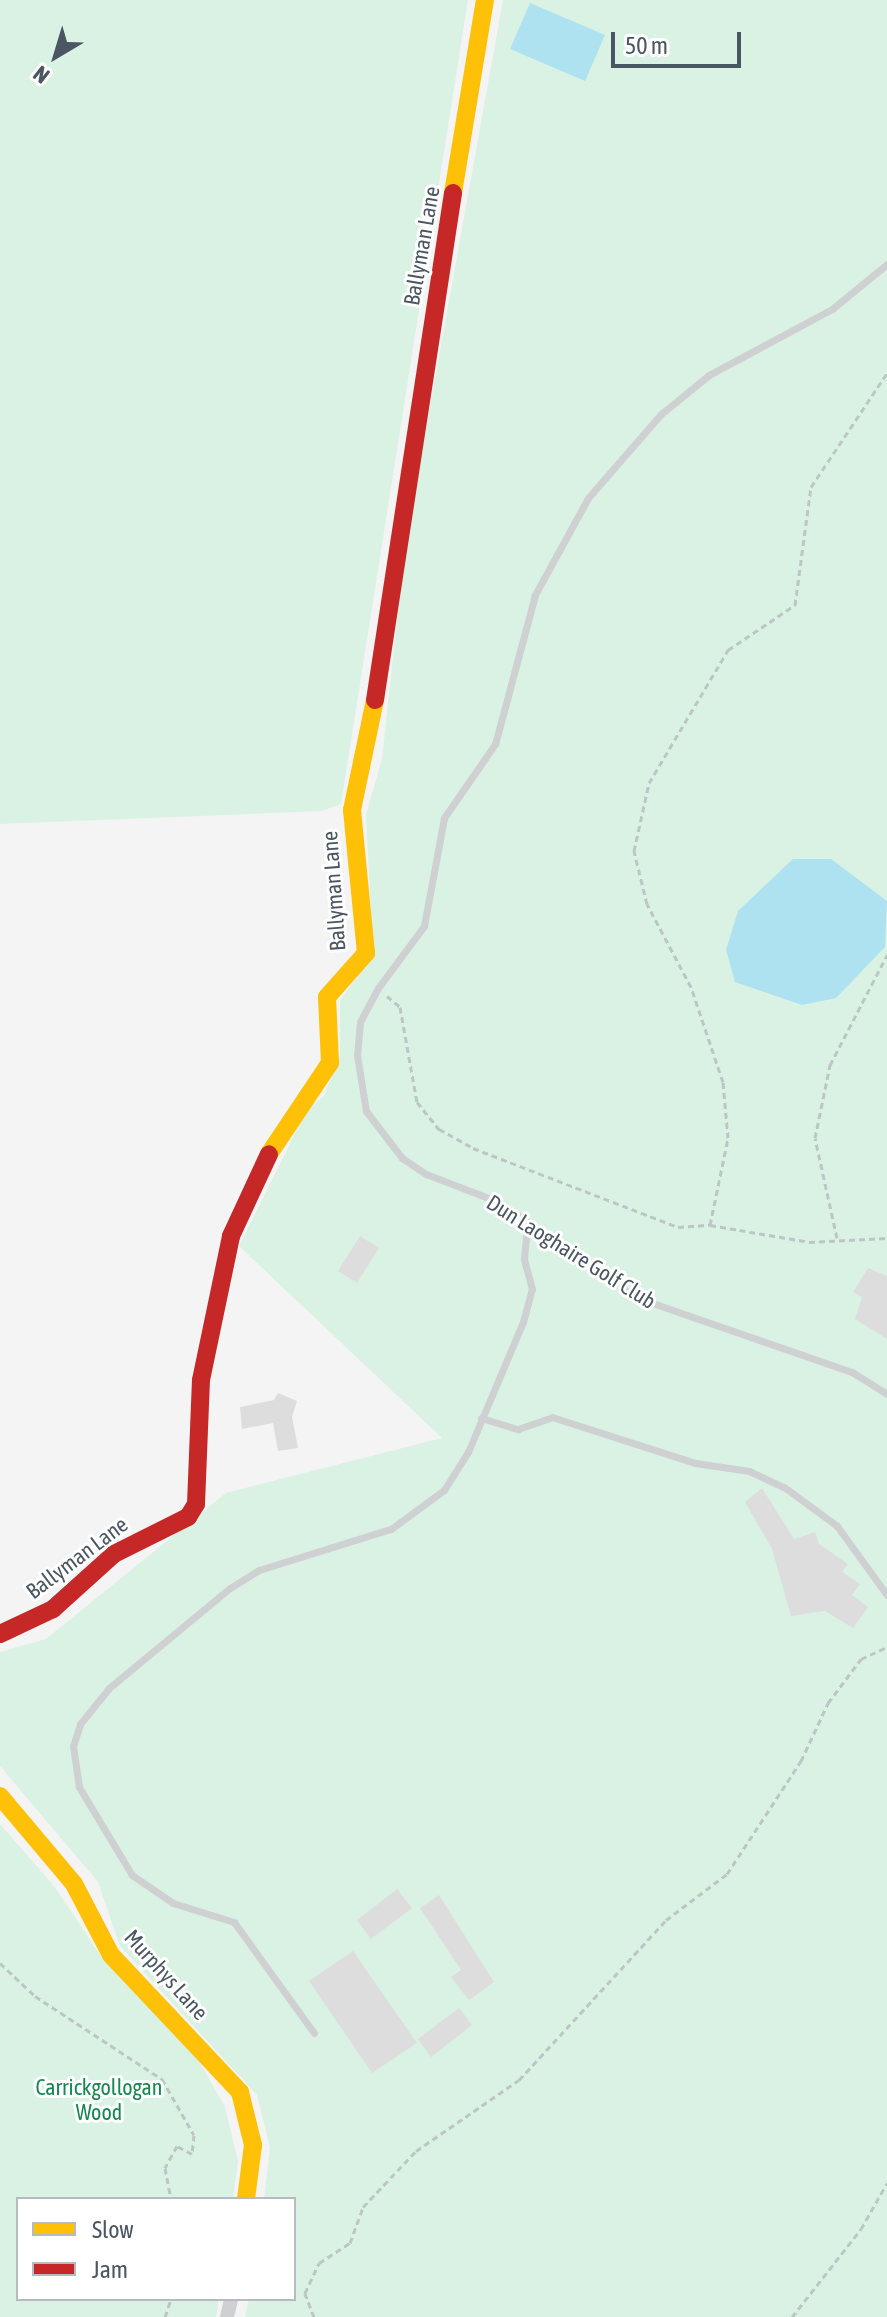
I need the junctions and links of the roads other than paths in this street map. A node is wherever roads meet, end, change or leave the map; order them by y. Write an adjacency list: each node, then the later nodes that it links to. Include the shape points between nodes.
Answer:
1 (485, 0): 7 (street, Ballyman Lane, via 394,543 368,754 352,810 366,953 327,997 330,1063 275,1142 231,1236 201,1380 196,1504 188,1517 114,1554 53,1609)
2 (887, 264): 3 (lane, Dun Laoghaire Golf Club, via 832,309 709,375 661,414 588,498 535,595 495,744 444,818 424,926 360,1022 357,1055 366,1111 382,1135 426,1174 499,1202)
3 (527, 1224): 4 (lane, Dun Laoghaire Golf Club, via 562,1241 635,1297 852,1372); 5 (lane, via 529,1302)
4 (887, 1394)
5 (481, 1418): 6 (lane, via 518,1429 552,1417 695,1463 749,1471 784,1487 837,1526); 9 (lane, via 457,1473 414,1516 369,1538 259,1570 230,1588 109,1688 80,1724 73,1746 79,1787 132,1875 173,1903 234,1922)
6 (887, 1595)
7 (0, 1634)
8 (0, 1796): 10 (street, Murphys Lane, via 74,1884 111,1955 240,2092 253,2145)
9 (314, 2033)
10 (246, 2197)

